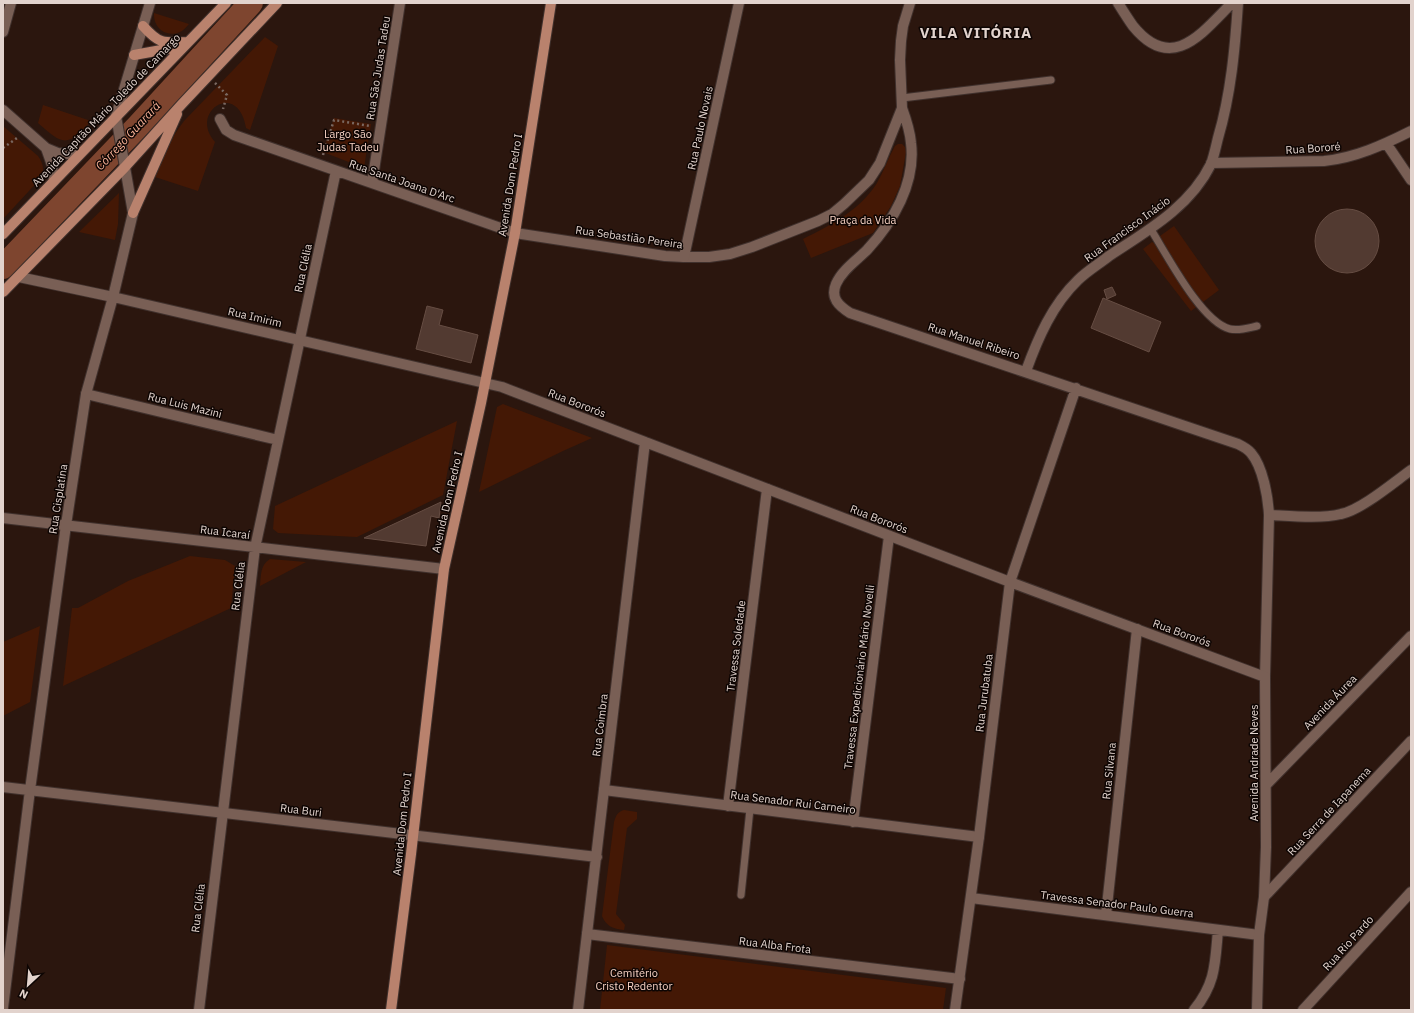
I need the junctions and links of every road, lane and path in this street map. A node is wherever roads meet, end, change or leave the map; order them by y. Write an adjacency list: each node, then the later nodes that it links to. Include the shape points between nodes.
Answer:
1 (12, 3): 13 (street)
2 (150, 3): 12 (street, Rua Cisplatina)
3 (226, 3): 14 (main road, Avenida Capitão Mário Toledo de Camargo)
4 (277, 3): 16 (main road)
5 (400, 3): 23 (street, Rua São Judas Tadeu)
6 (551, 3): 39 (main road, Avenida Dom Pedro I)
7 (739, 3): 41 (street, Rua Paulo Novais)
8 (910, 3): 18 (street, Rua Sebastião Pereira, via 901,40)
9 (1118, 3): 10 (street, via 1141,35 1151,42 1178,48 1195,39)
10 (1232, 3)
11 (1238, 3): 30 (street, Rua Francisco Inácio, via 1232,68 1222,123)
12 (143, 26): 14 (main road, via 153,37 164,42); 15 (street, Rua Cisplatina)
13 (3, 32)
14 (186, 44): 15 (main road); 21 (main road, Avenida Capitão Mário Toledo de Camargo)
15 (134, 55): 21 (street, Rua Cisplatina)
16 (208, 76): 19 (main road); 22 (path, via 227,95)
17 (1051, 80): 18 (lane)
18 (902, 103): 41 (street, Rua Sebastião Pereira, via 880,162 869,180 832,214 752,247 708,257); 47 (street, Rua Manuel Ribeiro, via 912,144 906,187 897,210 885,228 840,277 836,285 835,300 840,307 850,313)
19 (181, 105): 32 (main road); 37 (main road)
20 (3, 110): 24 (street)
21 (116, 116): 29 (main road, Avenida Capitão Mário Toledo de Camargo); 32 (street, Rua Cisplatina)
22 (220, 119): 31 (street, Rua Santa Joana D'Arc, via 226,130 234,135)
23 (381, 127): 31 (path, via 334,120); 36 (street, Rua São Judas Tadeu)
24 (26, 131): 27 (path); 28 (street)
25 (1411, 131): 26 (street, Rua Bororé)
26 (1386, 143): 30 (street, Rua Bororé, via 1355,155 1324,161); 34 (street)
27 (3, 148)
28 (46, 148): 29 (street, via 58,153); 35 (street)
29 (78, 155): 35 (main road, Avenida Capitão Mário Toledo de Camargo)
30 (1211, 163): 38 (street, Rua Francisco Inácio, via 1202,179 1185,199)
31 (320, 165): 33 (street, Rua Santa Joana D'Arc)
32 (126, 168): 37 (street, Rua Cisplatina); 42 (main road)
33 (336, 171): 36 (street, Rua Santa Joana D'Arc); 46 (street, Rua Clélia)
34 (1411, 180)
35 (54, 181): 40 (main road, Avenida Capitão Mário Toledo de Camargo)
36 (372, 184): 39 (street, Rua Santa Joana D'Arc)
37 (133, 213): 44 (street, Rua Cisplatina)
38 (1150, 228): 45 (lane, via 1189,292 1204,310 1228,329 1238,330); 47 (street, Rua Francisco Inácio, via 1078,279 1044,326)
39 (515, 233): 41 (street, Rua Sebastião Pereira); 48 (main road, Avenida Dom Pedro I)
40 (3, 234)
41 (684, 257)
42 (19, 276): 43 (main road); 44 (street, Rua Imirim)
43 (3, 292)
44 (113, 297): 46 (street, Rua Imirim); 50 (street, Rua Cisplatina)
45 (1257, 326)
46 (300, 340): 48 (street, Rua Imirim); 51 (street, Rua Clélia)
47 (1026, 371): 49 (street, Rua Manuel Ribeiro)
48 (485, 383): 52 (street, Rua Bororós, via 502,387); 60 (main road, Avenida Dom Pedro I)
49 (1076, 388): 55 (street, Rua Manuel Ribeiro, via 1238,444 1250,452 1258,465 1268,500); 61 (street, Rua Jurubatuba)
50 (86, 394): 51 (street, Rua Luis Mazini); 57 (street, Rua Cisplatina)
51 (278, 440): 59 (street, Rua Clélia)
52 (645, 442): 54 (street, Rua Bororós); 69 (street, Rua Coimbra)
53 (1411, 470): 55 (street, via 1362,505 1341,514)
54 (767, 489): 58 (street, Rua Bororós); 70 (street, Travessa Soledade)
55 (1269, 515): 64 (street, Avenida Andrade Neves)
56 (3, 518): 57 (street, Rua Icaraí)
57 (66, 525): 59 (street, Rua Icaraí); 68 (street, Rua Cisplatina)
58 (889, 536): 61 (street, Rua Bororós); 73 (street, Travessa Expedicionário Mário Novelli)
59 (255, 548): 60 (street, Rua Icaraí); 72 (street, Rua Clélia)
60 (444, 569): 74 (main road, Avenida Dom Pedro I)
61 (1010, 582): 62 (street, Rua Bororós); 75 (street, Rua Jurubatuba)
62 (1137, 629): 64 (street, Rua Bororós); 81 (street, Rua Silvana)
63 (1411, 636): 66 (street, Avenida Áurea)
64 (1265, 677): 66 (street, Avenida Andrade Neves)
65 (1411, 741): 79 (street, Rua Serra de Iapanema)
66 (1266, 785): 79 (street, Avenida Andrade Neves)
67 (3, 787): 68 (street, Rua Buri)
68 (30, 790): 72 (street, Rua Buri); 86 (street, Rua Cisplatina)
69 (604, 790): 70 (street, Rua Senador Rui Carneiro); 76 (street, Rua Coimbra)
70 (728, 806): 71 (street, Rua Senador Rui Carneiro)
71 (750, 809): 73 (street, Rua Senador Rui Carneiro); 78 (lane)
72 (222, 813): 74 (street, Rua Buri); 87 (street, Rua Clélia)
73 (853, 822): 75 (street, Rua Senador Rui Carneiro)
74 (414, 836): 76 (street, Rua Buri); 88 (main road, Avenida Dom Pedro I)
75 (979, 837): 80 (street, Rua Jurubatuba)
76 (597, 857): 83 (street, Rua Coimbra)
77 (1411, 892): 93 (street, Rua Rio Pardo)
78 (741, 895)
79 (1264, 897): 84 (street, Avenida Andrade Neves)
80 (971, 898): 81 (street, Travessa Senador Paulo Guerra); 85 (street, Rua Jurubatuba)
81 (1106, 915): 82 (street, Travessa Senador Paulo Guerra)
82 (1218, 930): 84 (street, Travessa Senador Paulo Guerra); 91 (street, via 1215,970 1208,990)
83 (587, 934): 85 (street, Rua Alba Frota); 89 (street, Rua Coimbra)
84 (1259, 934): 92 (street, Avenida Andrade Neves)
85 (960, 979): 90 (street, Rua Jurubatuba)
86 (3, 1008)
87 (199, 1010)
88 (390, 1010)
89 (578, 1010)
90 (955, 1010)
91 (1194, 1010)
92 (1257, 1010)
93 (1303, 1010)

